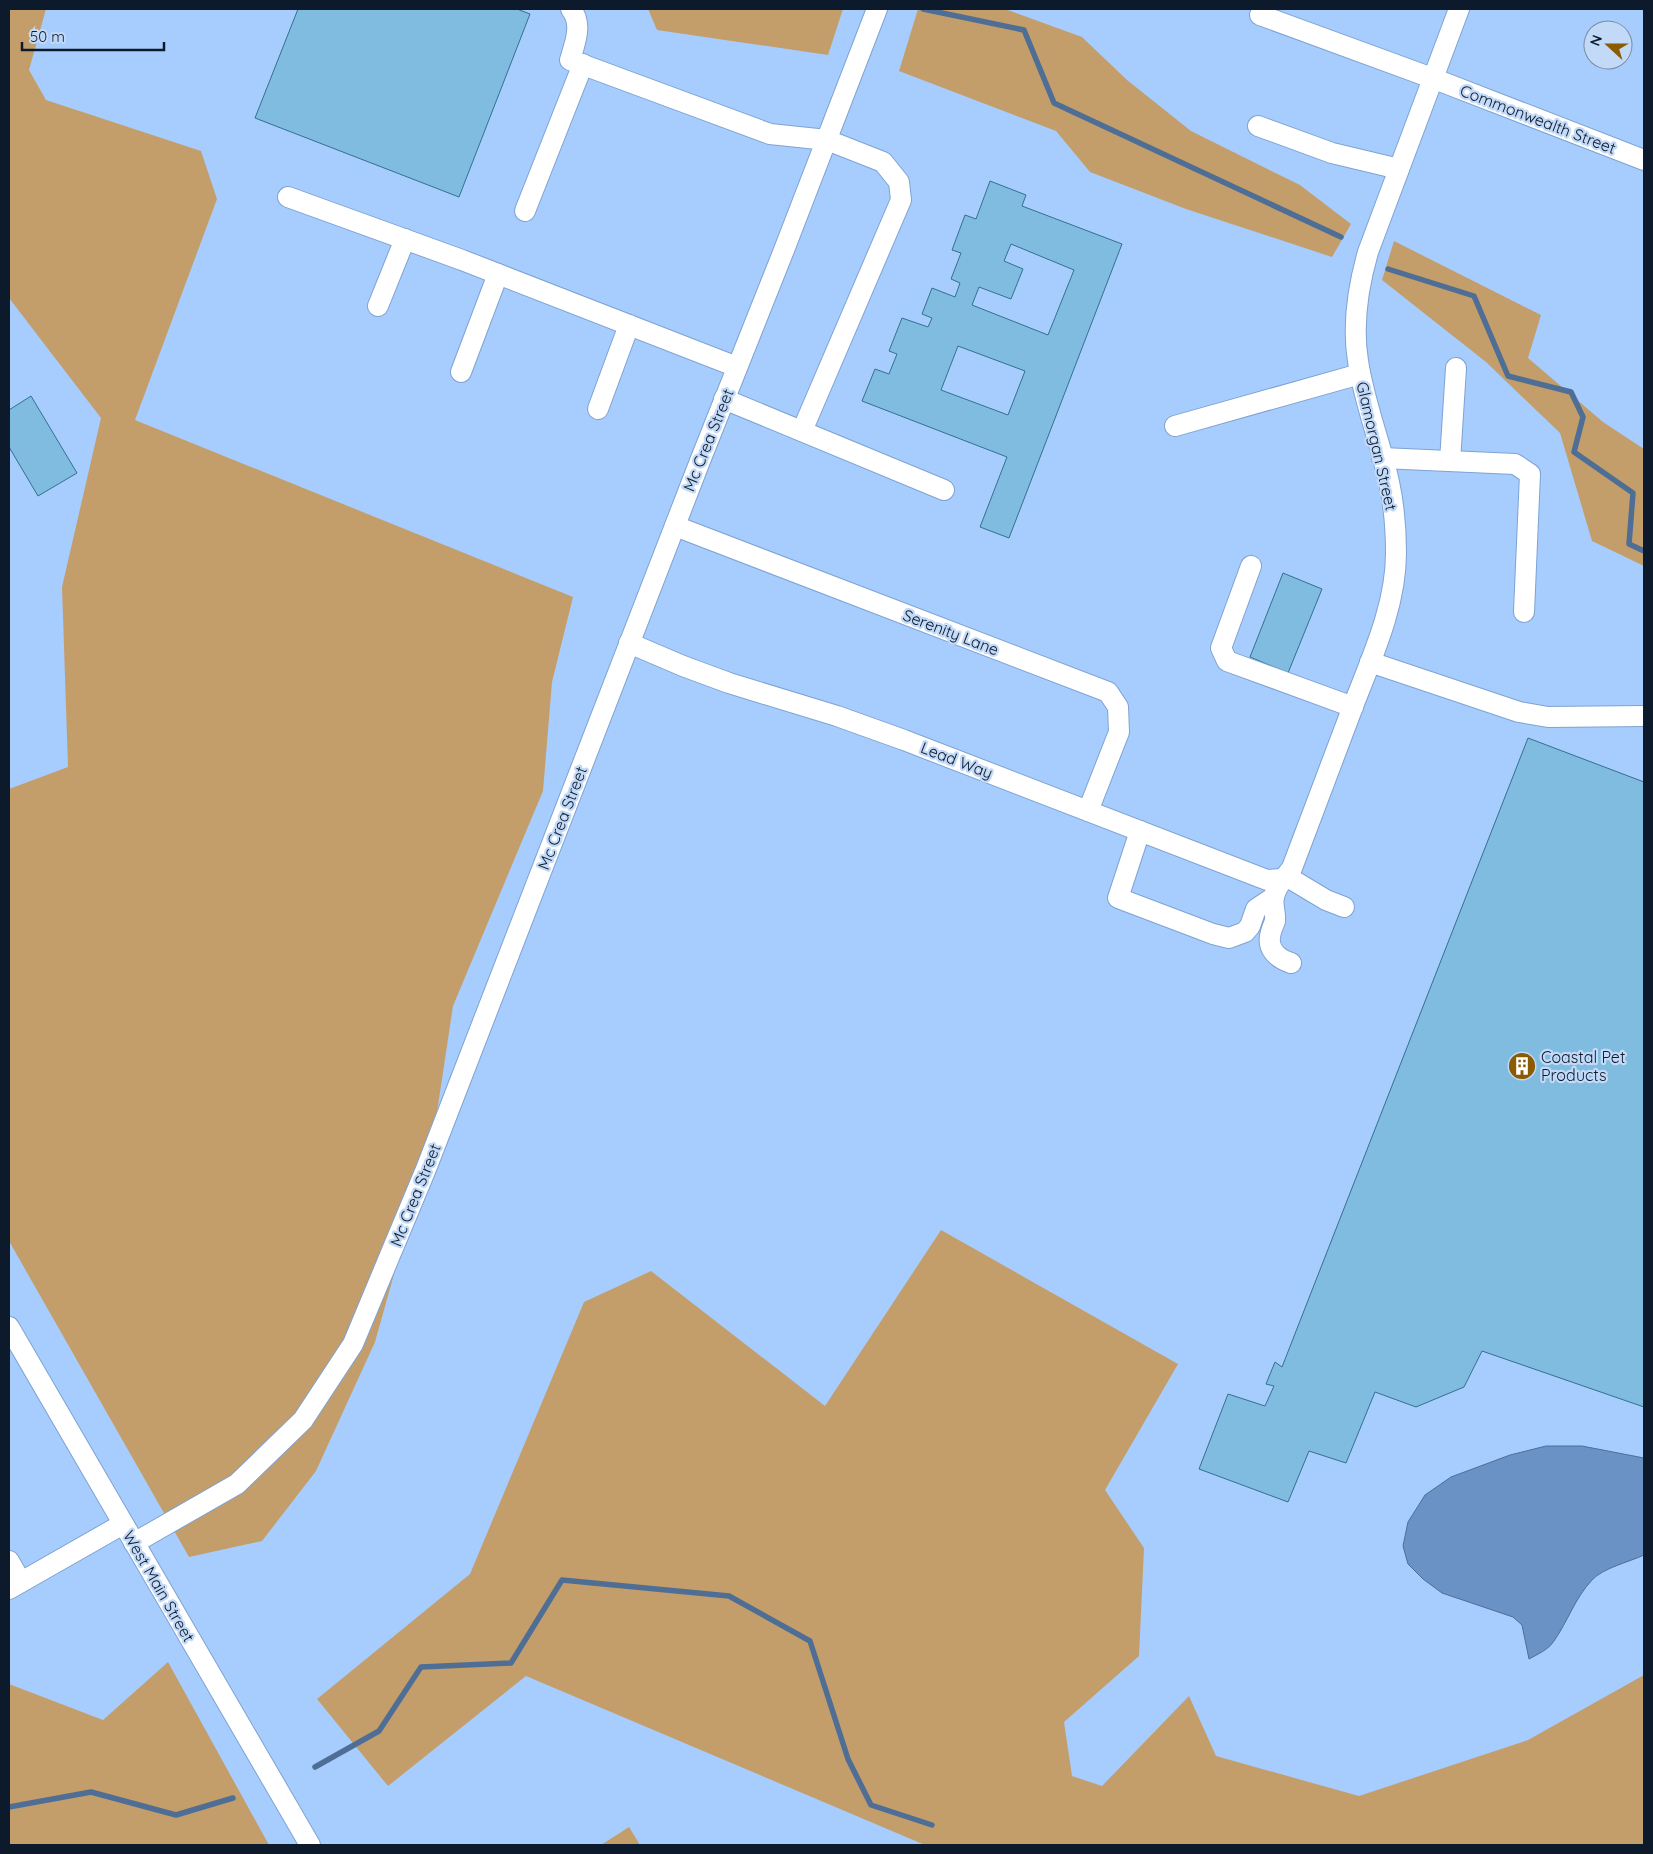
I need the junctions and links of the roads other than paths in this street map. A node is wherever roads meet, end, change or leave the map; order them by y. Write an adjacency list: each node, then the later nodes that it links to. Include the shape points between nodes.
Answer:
1 (571, 9): 5 (street, via 575,13 578,34 570,60)
2 (877, 9): 8 (street, Mc Crea Street)
3 (1459, 9): 6 (street, Glamorgan Street)
4 (1260, 15): 6 (street, Commonwealth Street)
5 (583, 64): 8 (street, via 770,134); 12 (street)
6 (1432, 78): 9 (street, Commonwealth Street); 10 (street, Glamorgan Street)
7 (1258, 126): 10 (street, via 1332,153)
8 (827, 140): 17 (street, Mc Crea Street); 24 (street, via 884,162 899,182 901,200)
9 (1644, 160)
10 (1399, 169): 20 (street, Glamorgan Street, via 1368,252 1358,294 1355,328)
11 (288, 197): 13 (street)
12 (525, 211)
13 (405, 239): 14 (street); 15 (street)
14 (498, 274): 16 (street); 19 (street)
15 (378, 306)
16 (629, 325): 17 (street); 22 (street)
17 (737, 367): 21 (street, Mc Crea Street)
18 (1456, 368): 26 (street)
19 (461, 372)
20 (1360, 374): 23 (street); 25 (street, Glamorgan Street)
21 (724, 399): 24 (street); 28 (street, Mc Crea Street)
22 (598, 408)
23 (1176, 426)
24 (802, 431): 27 (street)
25 (1382, 458): 26 (street); 32 (street, Glamorgan Street, via 1393,504 1396,555 1390,603)
26 (1450, 461): 30 (street, via 1514,464 1530,474)
27 (944, 490)
28 (675, 526): 31 (street, Mc Crea Street); 35 (street, Serenity Lane, via 1108,692 1118,707 1119,732)
29 (1251, 566): 33 (street, via 1222,648 1227,661)
30 (1524, 612)
31 (629, 644): 35 (street, Lead Way, via 729,683 904,740); 42 (street, Mc Crea Street, via 426,1169 354,1344 303,1420 237,1484)
32 (1370, 662): 33 (street, Glamorgan Street); 34 (street, via 1519,712 1548,717)
33 (1353, 707): 37 (street, Glamorgan Street, via 1292,868)
34 (1644, 716)
35 (1088, 811): 36 (street, Lead Way)
36 (1140, 831): 37 (street, Lead Way); 37 (street, via 1118,898 1213,934 1230,938 1245,932 1256,909)
37 (1280, 884): 38 (street); 39 (street, via 1270,946 1278,958)
38 (1344, 907)
39 (1291, 963)
40 (9, 1327): 41 (street, West Main Street)
41 (123, 1524): 42 (street, West Main Street); 44 (street)
42 (134, 1543): 45 (street, West Main Street)
43 (9, 1561): 44 (street)
44 (15, 1586)
45 (310, 1845)

